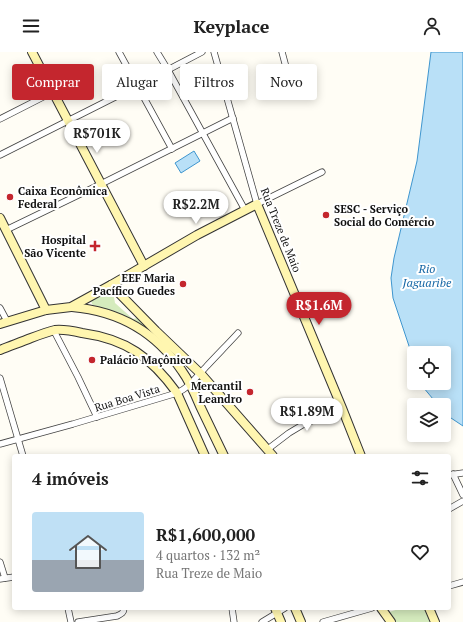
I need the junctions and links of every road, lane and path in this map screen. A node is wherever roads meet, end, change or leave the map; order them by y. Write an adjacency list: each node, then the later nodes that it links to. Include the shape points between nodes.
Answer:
1 (32, 52): 7 (main road)
2 (119, 52): 8 (street)
3 (157, 52): 9 (street)
4 (202, 52): 11 (street)
5 (214, 52): 17 (street, Rua Treze de Maio)
6 (282, 52): 10 (street)
7 (38, 64)
8 (125, 64)
9 (164, 64)
10 (286, 64)
11 (172, 68)
12 (172, 77): 20 (street)
13 (37, 100): 18 (street)
14 (57, 100): 19 (main road)
15 (109, 100): 19 (street)
16 (145, 100): 21 (street)
17 (232, 118): 20 (street); 25 (street, Rua Treze de Maio)
18 (0, 119)
19 (68, 120): 22 (street); 24 (main road)
20 (203, 133): 21 (street); 26 (street)
21 (172, 148): 24 (street)
22 (0, 154)
23 (322, 172): 25 (street)
24 (101, 184): 28 (street); 29 (main road)
25 (257, 204): 26 (main road); 42 (main road, Rua Treze de Maio)
26 (244, 210): 29 (main road)
27 (0, 218): 28 (main road)
28 (4, 229): 33 (main road)
29 (144, 266): 30 (main road)
30 (112, 285): 31 (main road); 38 (main road)
31 (71, 307): 33 (main road); 40 (main road, via 105,312 145,331 170,355)
32 (0, 308): 34 (street)
33 (46, 310): 34 (main road)
34 (3, 323)
35 (54, 331): 37 (main road); 41 (main road, via 87,333 125,344 160,371); 43 (street)
36 (238, 333): 38 (street, Rua Boa Vista)
37 (0, 350)
38 (200, 373): 40 (street, Rua Boa Vista); 46 (main road)
39 (0, 378): 44 (street)
40 (190, 385): 41 (street, Rua Boa Vista); 49 (main road)
41 (176, 393): 43 (street, Rua Boa Vista); 48 (main road)
42 (342, 408): 46 (street, via 304,424); 51 (main road, Rua Treze de Maio)
43 (97, 417): 44 (street, Rua Boa Vista)
44 (18, 439): 45 (street, Rua Boa Vista); 47 (street)
45 (0, 444)
46 (268, 449): 50 (main road)
47 (22, 454)
48 (204, 454)
49 (223, 454)
50 (272, 454)
51 (360, 454)
52 (463, 473): 53 (street)
53 (451, 474): 54 (street)
54 (463, 495)
55 (463, 501): 56 (street)
56 (451, 507)
57 (0, 562): 59 (street)
58 (12, 577): 59 (street)
59 (2, 578)
60 (463, 582): 61 (street)
61 (451, 585)
62 (68, 610): 70 (street)
63 (124, 610): 71 (street, via 117,616)
64 (232, 610): 72 (street)
65 (296, 610): 75 (main road)
66 (365, 610): 76 (street)
67 (382, 610): 77 (main road)
68 (430, 610): 78 (main road)
69 (276, 611): 73 (street); 74 (main road)
70 (71, 622)
71 (78, 622)
72 (234, 622)
73 (262, 622)
74 (282, 622)
75 (302, 622)
76 (323, 622)
77 (391, 622)
78 (435, 622)

